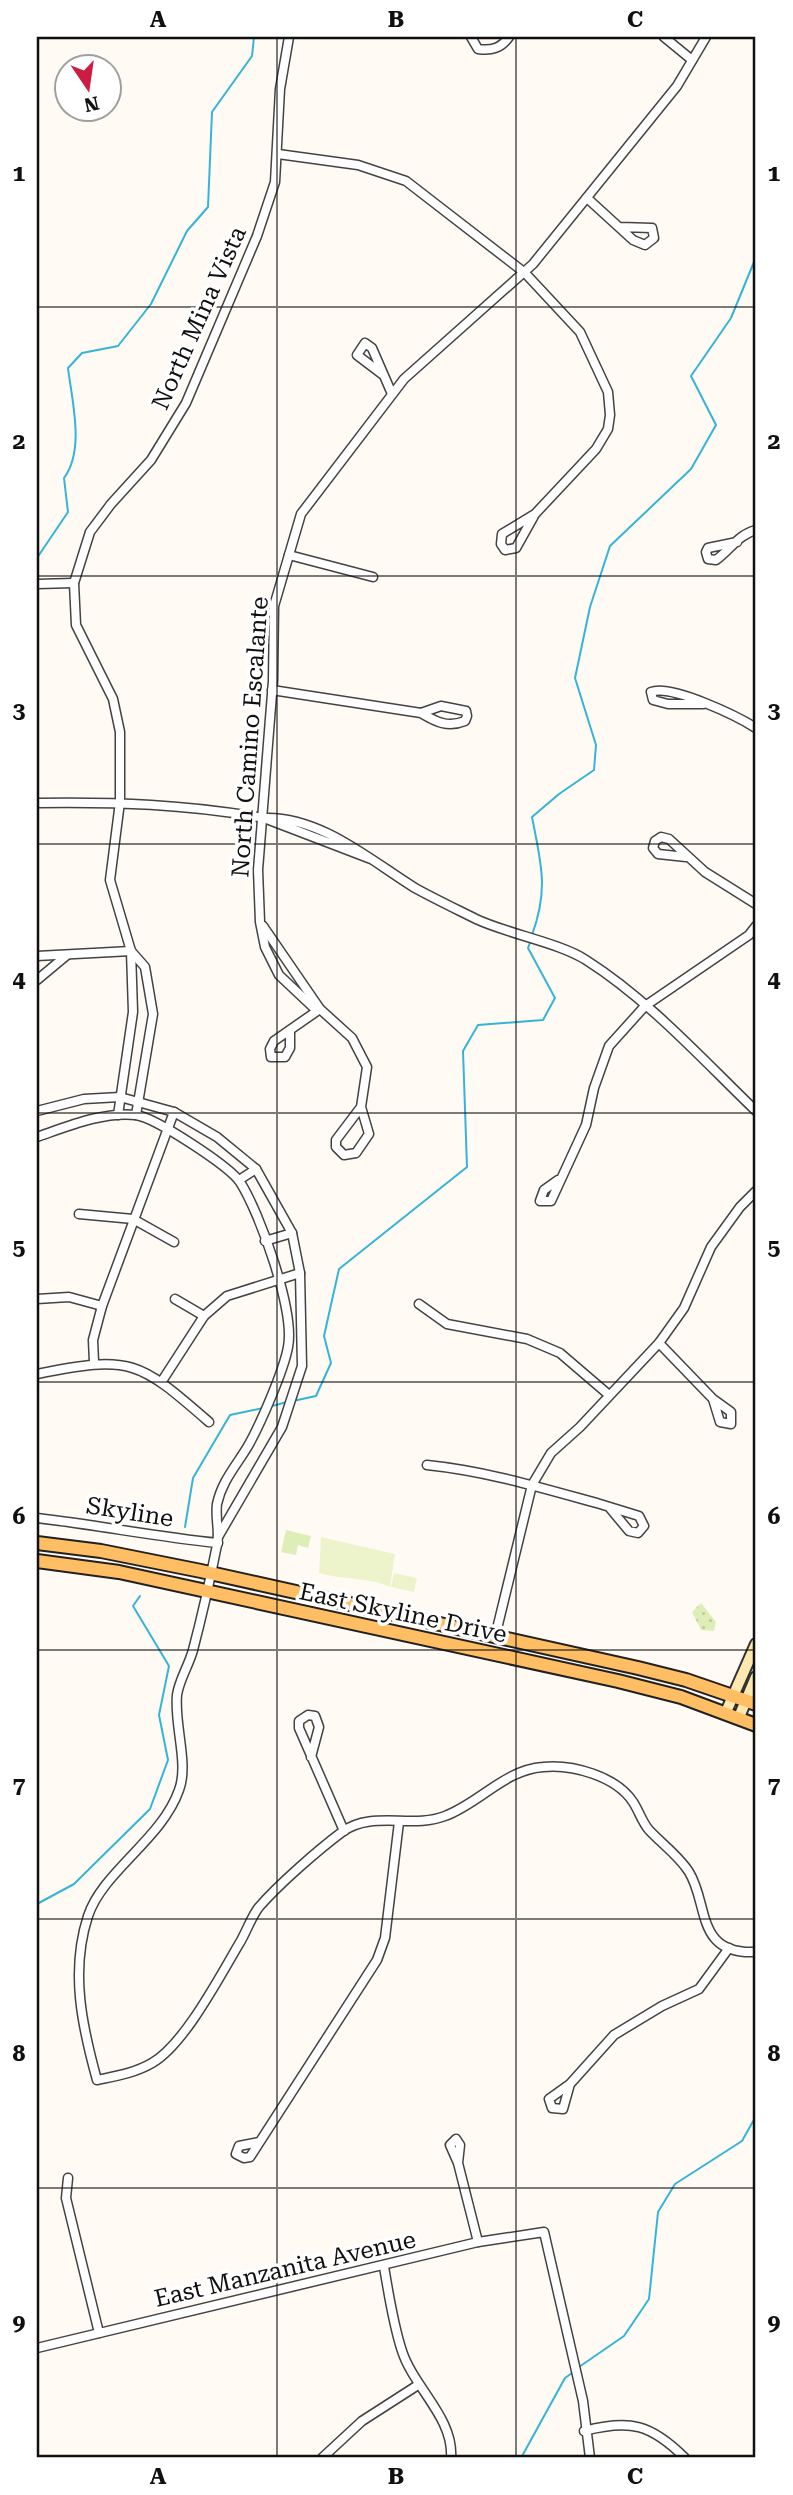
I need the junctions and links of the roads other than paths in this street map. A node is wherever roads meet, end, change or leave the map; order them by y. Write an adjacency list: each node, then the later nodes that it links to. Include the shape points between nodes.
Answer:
1 (289, 37): 7 (street, North Mina Vista, via 280,89)
2 (471, 37): 3 (street, via 478,48 487,50 501,47)
3 (509, 37)
4 (664, 37): 6 (street)
5 (706, 37): 6 (street, North Camino Escalante)
6 (692, 61): 8 (street, North Camino Escalante)
7 (278, 154): 10 (street, via 358,164 397,176); 18 (street, North Mina Vista, via 268,206 186,403 145,468 90,532)
8 (587, 198): 9 (street); 10 (street, North Camino Escalante)
9 (620, 227)
10 (525, 273): 12 (street, North Camino Escalante); 13 (street, via 580,332 605,385 610,415 601,442)
11 (382, 374): 12 (street)
12 (392, 394): 16 (street, North Camino Escalante, via 301,514)
13 (535, 514): 13 (street, via 502,534 505,550 516,548)
14 (756, 530): 15 (street, via 744,533)
15 (737, 542)
16 (289, 555): 17 (street); 20 (street, North Camino Escalante, via 275,606)
17 (373, 577)
18 (74, 583): 19 (street); 24 (street, North Mina Vista, via 76,625 117,712)
19 (37, 584)
20 (272, 690): 22 (street); 26 (street, North Camino Escalante)
21 (703, 704): 21 (street, via 668,704 653,700 651,692 660,688 677,691); 23 (street)
22 (421, 713): 22 (street, via 455,725 467,716 466,711 441,706)
23 (756, 729)
24 (120, 802): 25 (street); 26 (street, via 192,805); 31 (street, North Mina Vista, via 110,880)
25 (37, 803)
26 (264, 818): 29 (street, North Camino Escalante, via 258,870); 35 (street, via 283,817 335,837 478,920 584,958)
27 (685, 857): 28 (street)
28 (756, 904)
29 (260, 922): 36 (street, North Camino Escalante); 36 (street, North Camino Escalante, via 265,947 279,975)
30 (756, 926): 35 (street)
31 (131, 951): 32 (street); 38 (street, North Mina Vista, via 133,1012); 39 (street, North Mina Vista, via 145,967 153,1014)
32 (66, 954): 33 (street); 34 (street)
33 (37, 956)
34 (37, 980)
35 (645, 1006): 42 (street); 50 (street, via 609,1046 582,1135)
36 (319, 1009): 37 (street); 40 (street, North Camino Escalante, via 352,1038 367,1067)
37 (290, 1030)
38 (120, 1097): 39 (street); 41 (street, via 84,1099); 44 (street, North Mina Vista)
39 (139, 1102): 43 (street); 45 (street, North Mina Vista)
40 (361, 1107): 40 (street, North Camino Escalante, via 336,1140 344,1155 356,1153 367,1140)
41 (37, 1111)
42 (756, 1111)
43 (174, 1112): 46 (street); 48 (street, via 217,1137)
44 (118, 1115): 45 (street); 47 (street)
45 (136, 1115): 46 (street)
46 (168, 1128): 49 (street); 53 (street)
47 (37, 1137)
48 (256, 1169): 49 (street); 54 (street)
49 (239, 1180): 55 (street)
50 (558, 1180)
51 (756, 1191): 64 (street, via 711,1247 684,1308)
52 (79, 1214): 53 (street)
53 (134, 1219): 56 (street); 62 (street)
54 (292, 1233): 55 (street); 57 (street)
55 (265, 1241): 58 (street)
56 (174, 1242)
57 (300, 1273): 58 (street); 72 (street, via 302,1366 282,1427)
58 (279, 1279): 63 (street, via 227,1296); 71 (street, via 290,1320 288,1347)
59 (37, 1299): 62 (street, via 69,1297)
60 (175, 1299): 63 (street)
61 (419, 1304): 68 (street, via 447,1324 527,1339 560,1353)
62 (102, 1306): 65 (street, via 93,1340)
63 (204, 1316): 67 (street)
64 (659, 1343): 68 (street); 69 (street)
65 (94, 1362): 66 (street); 67 (street, via 116,1363)
66 (37, 1374)
67 (162, 1381): 70 (street)
68 (608, 1395): 74 (street, via 551,1453)
69 (713, 1399)
70 (209, 1422)
71 (248, 1445): 72 (street); 77 (street, via 222,1486 216,1510)
72 (264, 1457): 77 (street)
73 (427, 1465): 74 (street)
74 (532, 1485): 75 (street); 86 (street)
75 (609, 1507)
76 (37, 1518): 77 (street, Skyline, via 142,1536)
77 (218, 1540): 82 (street)
78 (37, 1543): 81 (main road, East Skyline Drive)
79 (37, 1553): 81 (main road)
80 (37, 1562): 83 (main road, East Skyline Drive, via 89,1567)
81 (163, 1563): 82 (main road, East Skyline Drive)
82 (211, 1573): 83 (street); 85 (main road, East Skyline Drive)
83 (205, 1591): 84 (main road, East Skyline Drive); 96 (street, via 178,1692 180,1789 155,1832 89,1914 78,1990 97,2080 135,2072 168,2050 209,1996 258,1909)
84 (336, 1620): 85 (main road, via 364,1620 425,1634); 91 (main road, East Skyline Drive, via 618,1681)
85 (436, 1623): 86 (main road, East Skyline Drive)
86 (495, 1637): 89 (main road, East Skyline Drive, via 686,1679)
87 (756, 1644): 89 (main road)
88 (756, 1677): 90 (main road)
89 (733, 1695): 90 (main road, East Skyline Drive); 91 (main road)
90 (751, 1702): 92 (main road)
91 (726, 1712): 92 (main road, East Skyline Drive)
92 (739, 1717): 93 (main road, East Skyline Drive)
93 (756, 1725)
94 (311, 1757): 96 (street)
95 (399, 1822): 96 (street, via 382,1820); 97 (street, via 443,1817 526,1769 556,1766 586,1771 632,1800 645,1825 690,1873 707,1926); 100 (street, via 385,1938 377,1961)
96 (344, 1830)
97 (729, 1948): 98 (street); 99 (street, via 699,1989 614,2035)
98 (756, 1952)
99 (570, 2084)
100 (259, 2142)
101 (457, 2163): 103 (street)
102 (68, 2178): 105 (street, via 66,2198)
103 (478, 2242): 104 (street, East Manzanita Avenue); 108 (street, East Manzanita Avenue, via 544,2232 583,2401)
104 (384, 2267): 105 (street, East Manzanita Avenue); 107 (street, via 403,2353)
105 (99, 2333): 106 (street, East Manzanita Avenue)
106 (37, 2348)
107 (418, 2385): 109 (street, via 362,2421); 110 (street, via 440,2415)
108 (584, 2431): 111 (street); 112 (street, via 637,2423)
109 (322, 2458)
110 (451, 2458)
111 (590, 2458)
112 (685, 2458)

